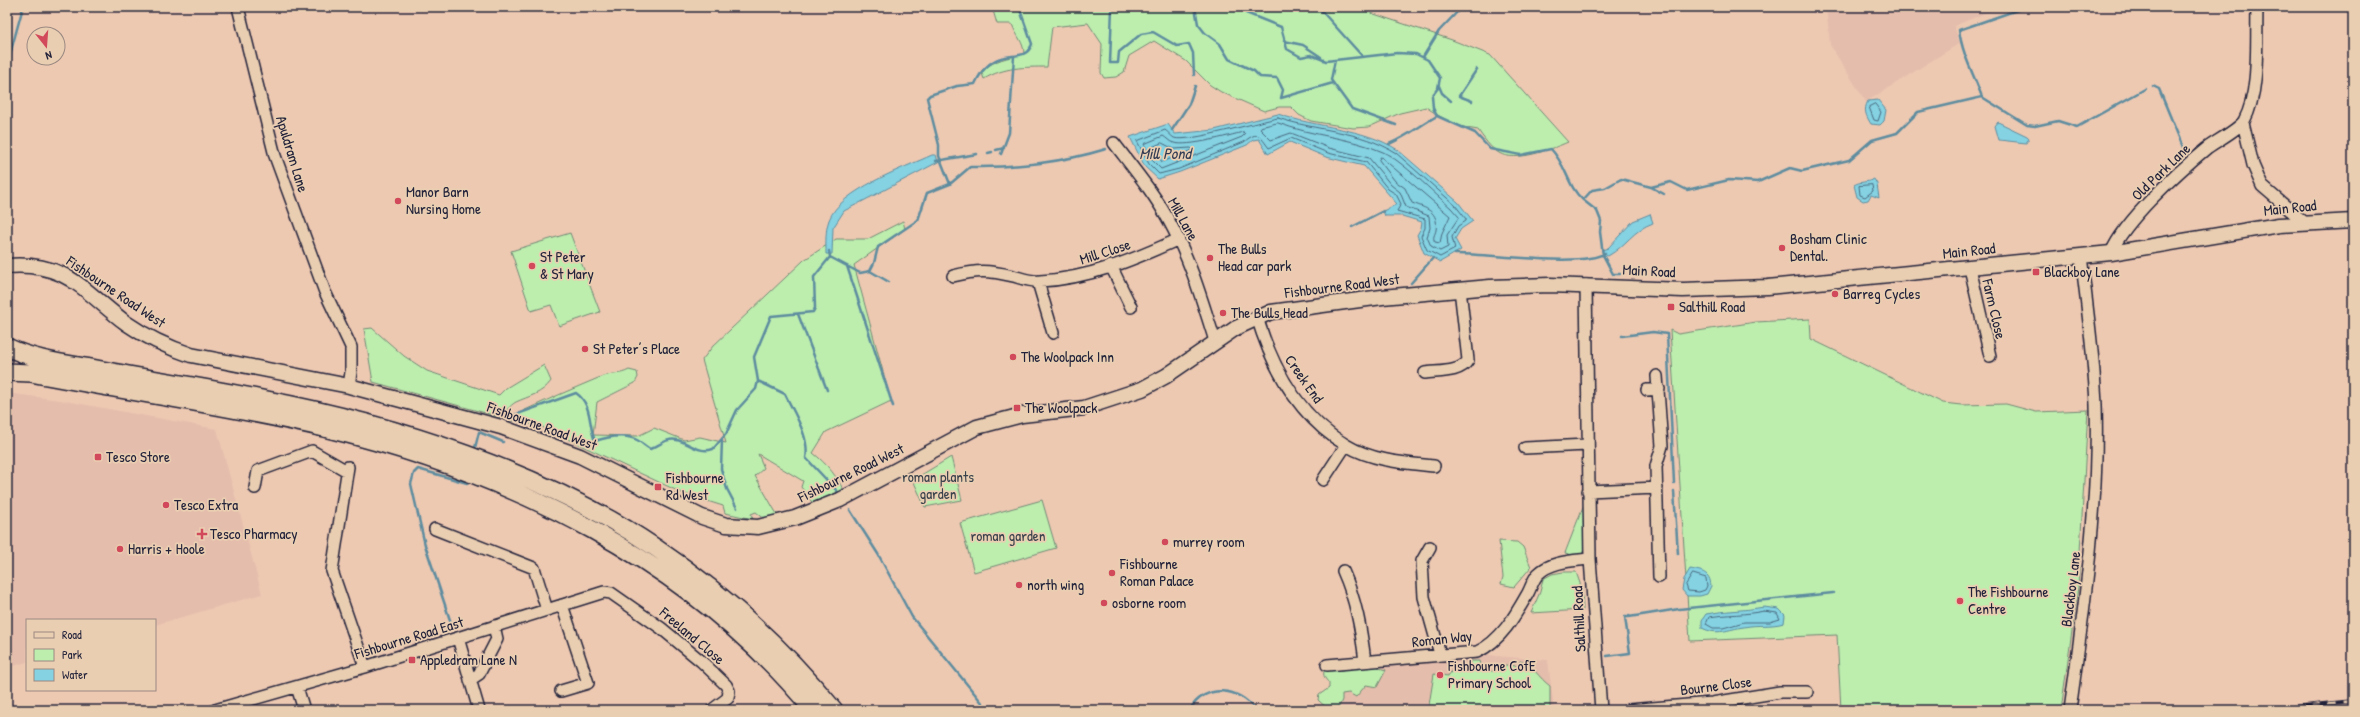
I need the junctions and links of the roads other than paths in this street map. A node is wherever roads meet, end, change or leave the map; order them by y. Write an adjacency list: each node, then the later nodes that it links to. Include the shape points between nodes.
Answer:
1 (238, 7): 26 (street, Apuldram Lane, via 275,156 332,306 351,347)
2 (2257, 7): 3 (street, via 2255,78 2249,110)
3 (2243, 123): 6 (street, via 2254,170 2262,186); 8 (street, Old Park Lane, via 2208,148 2160,191 2124,232)
4 (1114, 143): 7 (street, Mill Lane, via 1149,190)
5 (2353, 221): 6 (main road, Main Road)
6 (2305, 223): 8 (main road, Main Road)
7 (1179, 239): 11 (street, Mill Close); 20 (street, Mill Lane, via 1196,281)
8 (2111, 253): 9 (main road, Main Road)
9 (2081, 256): 12 (main road, Main Road); 63 (street, Blackboy Lane, via 2096,405 2094,503 2086,592)
10 (7, 266): 26 (main road, Fishbourne Road West, via 38,266 64,274 148,338 191,355)
11 (1111, 266): 14 (street, Mill Close, via 1090,274); 17 (street)
12 (1970, 268): 15 (main road, Main Road, via 1729,289 1683,290); 22 (street, Farm Close)
13 (953, 276): 14 (street, Mill Close, via 977,270)
14 (1038, 282): 19 (street)
15 (1586, 285): 16 (main road, Fishbourne Road West); 30 (street, Salthill Road)
16 (1460, 289): 18 (main road, Fishbourne Road West, via 1284,310); 24 (street, via 1468,360 1465,366 1459,368)
17 (1131, 307)
18 (1257, 317): 20 (main road, Fishbourne Road West); 29 (street, Creek End, via 1272,360 1300,405)
19 (1053, 333)
20 (1215, 341): 26 (main road, Fishbourne Road West, via 1166,376 1142,389 1084,408 1022,415 978,427 840,500 795,518 758,527 726,524 702,517 612,471 542,440 434,407)
21 (7, 347): 60 (highway, via 17,352 67,364 263,399 350,419 448,449 529,480 622,526 698,578 779,648)
22 (1990, 356)
23 (7, 372): 59 (highway, via 258,414 324,428 408,452 494,483 593,528 646,560 710,607 742,636)
24 (1425, 373)
25 (1657, 376): 27 (street)
26 (349, 386)
27 (1659, 389): 28 (street); 35 (street, via 1662,446 1656,466)
28 (1647, 390)
29 (1346, 445): 32 (street, Creek End, via 1391,461); 33 (street)
30 (1587, 445): 31 (street); 36 (street, Salthill Road)
31 (1525, 448)
32 (1434, 466)
33 (1323, 480)
34 (255, 488): 50 (street, via 258,471 312,451 347,469 332,571)
35 (1657, 488): 36 (street); 41 (street)
36 (1588, 491): 39 (street, Salthill Road)
37 (434, 529): 44 (street, via 534,568)
38 (1430, 547): 47 (street, via 1422,561 1424,597)
39 (1590, 559): 47 (street, Roman Way, via 1565,562 1538,574 1517,612 1487,648 1476,652); 61 (street, Salthill Road)
40 (1343, 571): 48 (street, via 1360,620)
41 (1660, 578)
42 (611, 593): 43 (street, Fishbourne Road East, via 604,592); 58 (street, Freeland Close, via 660,628 726,685 729,691 728,698)
43 (562, 605): 44 (street, Fishbourne Road East); 53 (street, via 588,683)
44 (547, 610): 45 (street, Fishbourne Road East)
45 (494, 626): 46 (street, Fishbourne Road East); 51 (street, via 497,639 479,674)
46 (458, 638): 50 (street, Fishbourne Road East); 51 (street)
47 (1440, 654): 48 (street, Roman Way)
48 (1365, 661): 49 (street, Roman Way)
49 (1327, 665)
50 (365, 668): 52 (street, Fishbourne Road East)
51 (470, 680): 57 (street)
52 (297, 687): 55 (street, Fishbourne Road East); 56 (street)
53 (561, 691)
54 (1807, 692): 62 (street, Bourne Close, via 1780,692 1712,703)
55 (215, 710)
56 (304, 710)
57 (479, 710)
58 (712, 710)
59 (813, 710)
60 (834, 710)
61 (1601, 710)
62 (1628, 710)
63 (2070, 710)

